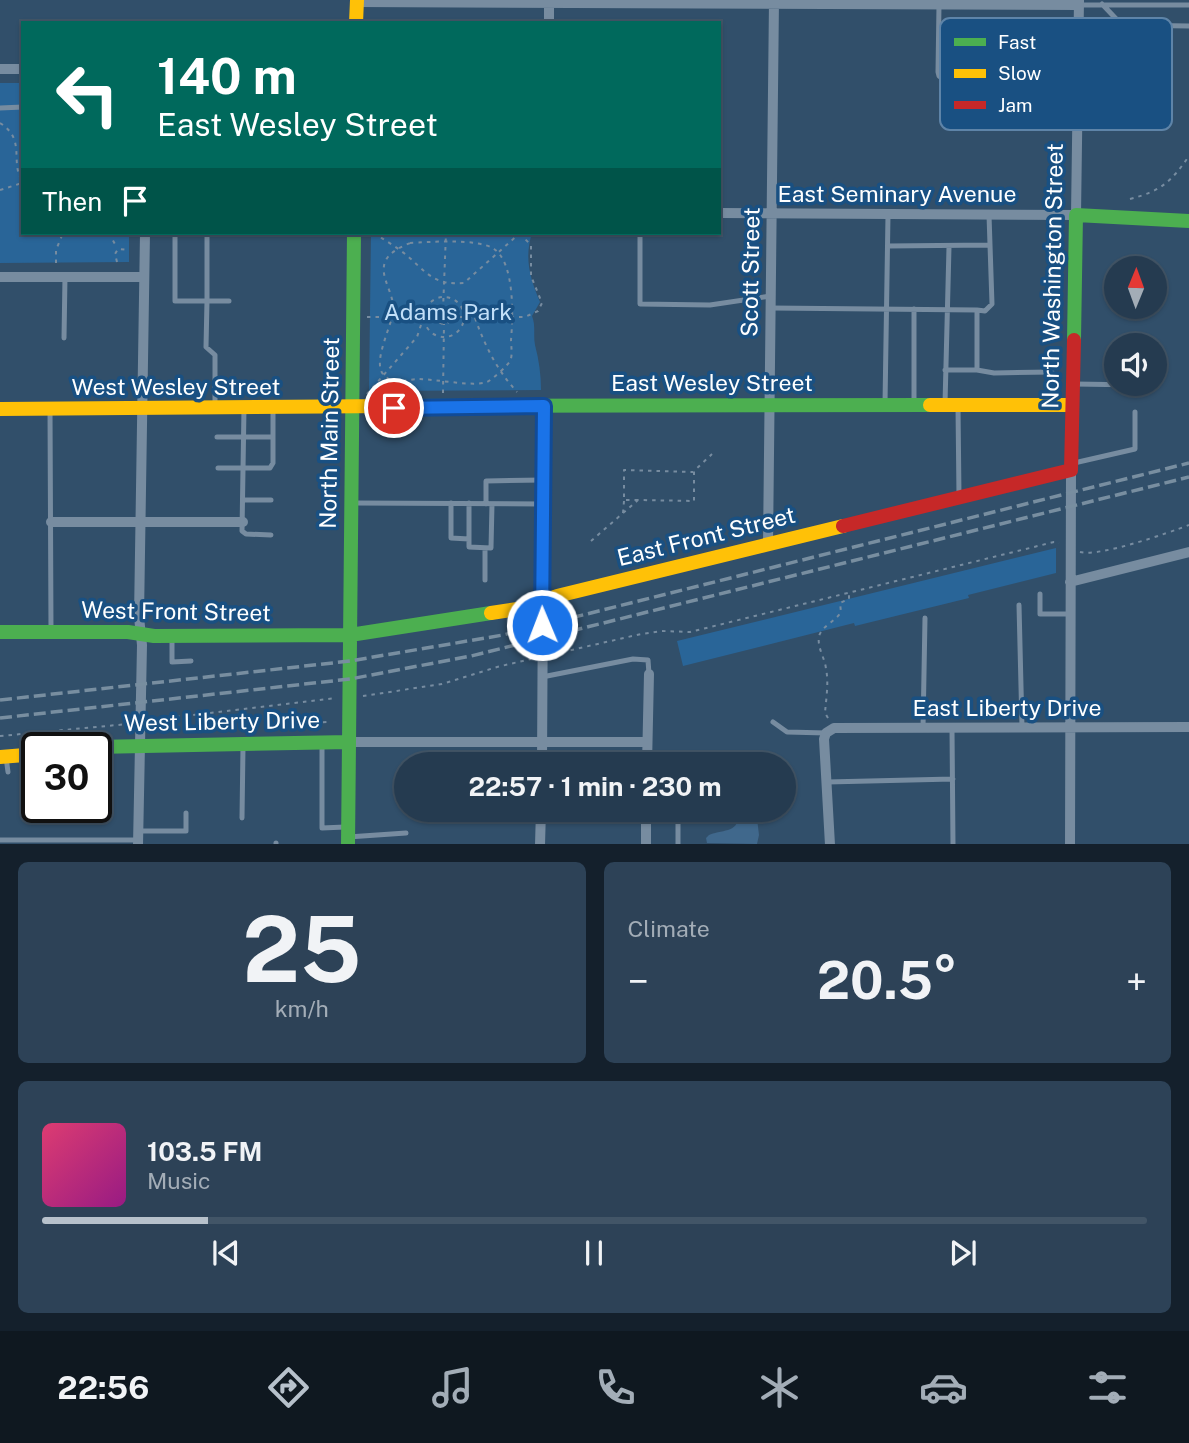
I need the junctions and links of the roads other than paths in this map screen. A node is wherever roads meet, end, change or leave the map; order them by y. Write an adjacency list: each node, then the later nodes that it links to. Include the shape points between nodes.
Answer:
1 (357, 1): 2 (street); 10 (street)
2 (451, 1): 3 (street)
3 (549, 2): 4 (street); 11 (street)
4 (774, 2): 7 (street); 19 (street, Scott Street)
5 (1079, 3): 6 (lane); 7 (street)
6 (1101, 4): 8 (lane); 9 (lane)
7 (939, 5): 14 (lane)
8 (1189, 5)
9 (1115, 18)
10 (356, 21)
11 (549, 21)
12 (0, 69): 13 (street)
13 (21, 69)
14 (940, 77)
15 (21, 107): 16 (lane)
16 (0, 108)
17 (1077, 130): 22 (street, North Washington Street)
18 (721, 213): 19 (street, East Seminary Avenue)
19 (772, 214): 20 (street, East Seminary Avenue); 35 (street, Scott Street)
20 (888, 214): 21 (street, East Seminary Avenue); 30 (lane)
21 (989, 215): 22 (street, East Seminary Avenue); 29 (lane)
22 (1076, 215): 23 (street); 47 (street, North Washington Street)
23 (1189, 221)
24 (145, 235): 34 (street)
25 (175, 235): 36 (lane, via 175,301)
26 (207, 235): 36 (lane)
27 (354, 235): 57 (street, North Main Street)
28 (640, 235): 35 (lane, via 640,304 710,305)
29 (989, 245): 31 (lane); 42 (lane, via 992,304 985,311)
30 (888, 246): 31 (lane); 39 (lane)
31 (948, 247): 41 (lane)
32 (0, 277): 33 (street)
33 (65, 277): 34 (street); 43 (lane)
34 (144, 277): 60 (street)
35 (771, 296): 38 (street, Scott Street)
36 (206, 301): 37 (lane); 61 (lane, via 206,347 215,355)
37 (229, 301)
38 (771, 308): 39 (lane); 49 (street, Scott Street)
39 (887, 309): 40 (lane); 50 (lane)
40 (914, 309): 41 (lane); 51 (lane)
41 (946, 310): 42 (lane); 45 (lane)
42 (977, 310): 44 (lane)
43 (64, 338)
44 (977, 369): 45 (lane); 46 (lane)
45 (946, 370): 52 (lane)
46 (1052, 372)
47 (1072, 384): 48 (lane); 53 (street, North Washington Street)
48 (1104, 384)
49 (769, 404): 50 (street, East Wesley Street); 54 (street, East Wesley Street); 83 (street, Scott Street)
50 (885, 404): 51 (street, East Wesley Street)
51 (914, 404): 52 (street, East Wesley Street)
52 (952, 404): 53 (street, East Wesley Street); 70 (lane)
53 (1072, 405): 66 (street, North Washington Street)
54 (544, 406): 57 (street, East Wesley Street); 69 (street)
55 (244, 408): 56 (street, West Wesley Street); 61 (street, West Wesley Street); 64 (lane)
56 (273, 408): 57 (street, West Wesley Street); 65 (lane)
57 (352, 408): 73 (street, North Main Street)
58 (0, 409): 59 (street, West Wesley Street)
59 (50, 409): 60 (street, West Wesley Street); 78 (lane)
60 (141, 409): 61 (street, West Wesley Street); 79 (street)
61 (215, 409)
62 (1135, 412): 66 (lane, via 1135,449)
63 (217, 437): 64 (lane)
64 (244, 437): 65 (lane); 68 (lane)
65 (273, 437): 68 (lane, via 273,464)
66 (1071, 467): 70 (street, East Front Street); 87 (street)
67 (218, 468): 68 (lane)
68 (244, 468): 71 (lane)
69 (543, 480): 76 (lane, via 486,481); 77 (street)
70 (959, 498): 83 (street, East Front Street)
71 (243, 500): 72 (lane); 80 (lane)
72 (271, 500)
73 (351, 503): 74 (lane); 96 (street, North Main Street)
74 (451, 503): 75 (lane); 82 (lane, via 452,538)
75 (470, 503): 76 (lane); 82 (lane)
76 (489, 504): 77 (lane); 84 (lane, via 491,548)
77 (543, 504): 89 (street)
78 (51, 522): 79 (street); 94 (lane)
79 (140, 522): 80 (street); 95 (street)
80 (243, 522): 81 (lane, via 246,534)
81 (271, 535)
82 (469, 539): 84 (lane, via 469,547)
83 (768, 545): 89 (street, East Front Street)
84 (485, 548): 86 (lane)
85 (1189, 552): 87 (street)
86 (485, 580)
87 (1070, 582): 91 (street)
88 (1040, 594): 91 (lane, via 1040,614)
89 (542, 602): 96 (street, East Front Street); 100 (street)
90 (1019, 604): 102 (lane)
91 (1070, 614): 103 (street)
92 (925, 618): 105 (lane)
93 (0, 632): 94 (street, West Front Street)
94 (51, 632): 95 (street, West Front Street)
95 (141, 634): 97 (street, West Front Street); 113 (street)
96 (350, 635): 97 (street, West Front Street); 109 (street, North Main Street)
97 (172, 636): 98 (lane, via 172,662)
98 (191, 661)
99 (649, 674): 100 (lane, via 648,660 633,659); 110 (street)
100 (542, 677): 111 (street)
101 (773, 722): 107 (lane, via 787,732)
102 (1022, 727): 103 (street, East Liberty Drive); 106 (street, East Liberty Drive)
103 (1070, 727): 104 (street, East Liberty Drive); 133 (street)
104 (1189, 727)
105 (923, 728): 106 (street, East Liberty Drive); 107 (street, East Liberty Drive)
106 (952, 728): 117 (lane)
107 (830, 731): 118 (street, via 824,739)
108 (322, 742): 109 (street, West Liberty Drive); 112 (street, West Liberty Drive); 125 (lane, via 322,828)
109 (349, 742): 111 (street); 125 (street, North Main Street)
110 (647, 742): 111 (street); 116 (street)
111 (542, 743): 115 (street)
112 (243, 744): 113 (street, West Liberty Drive); 120 (lane)
113 (140, 746): 114 (street, West Liberty Drive); 126 (street)
114 (112, 747)
115 (542, 752)
116 (647, 752)
117 (953, 779): 118 (lane); 132 (lane)
118 (827, 782): 131 (street)
119 (186, 814): 126 (lane, via 186,831)
120 (242, 818)
121 (541, 822): 128 (street)
122 (646, 822): 129 (street)
123 (678, 822): 130 (lane)
124 (406, 833): 125 (lane)
125 (348, 836)
126 (138, 839): 127 (lane)
127 (0, 841)
128 (540, 844)
129 (646, 844)
130 (678, 844)
131 (830, 844)
132 (953, 844)
133 (1070, 844)

